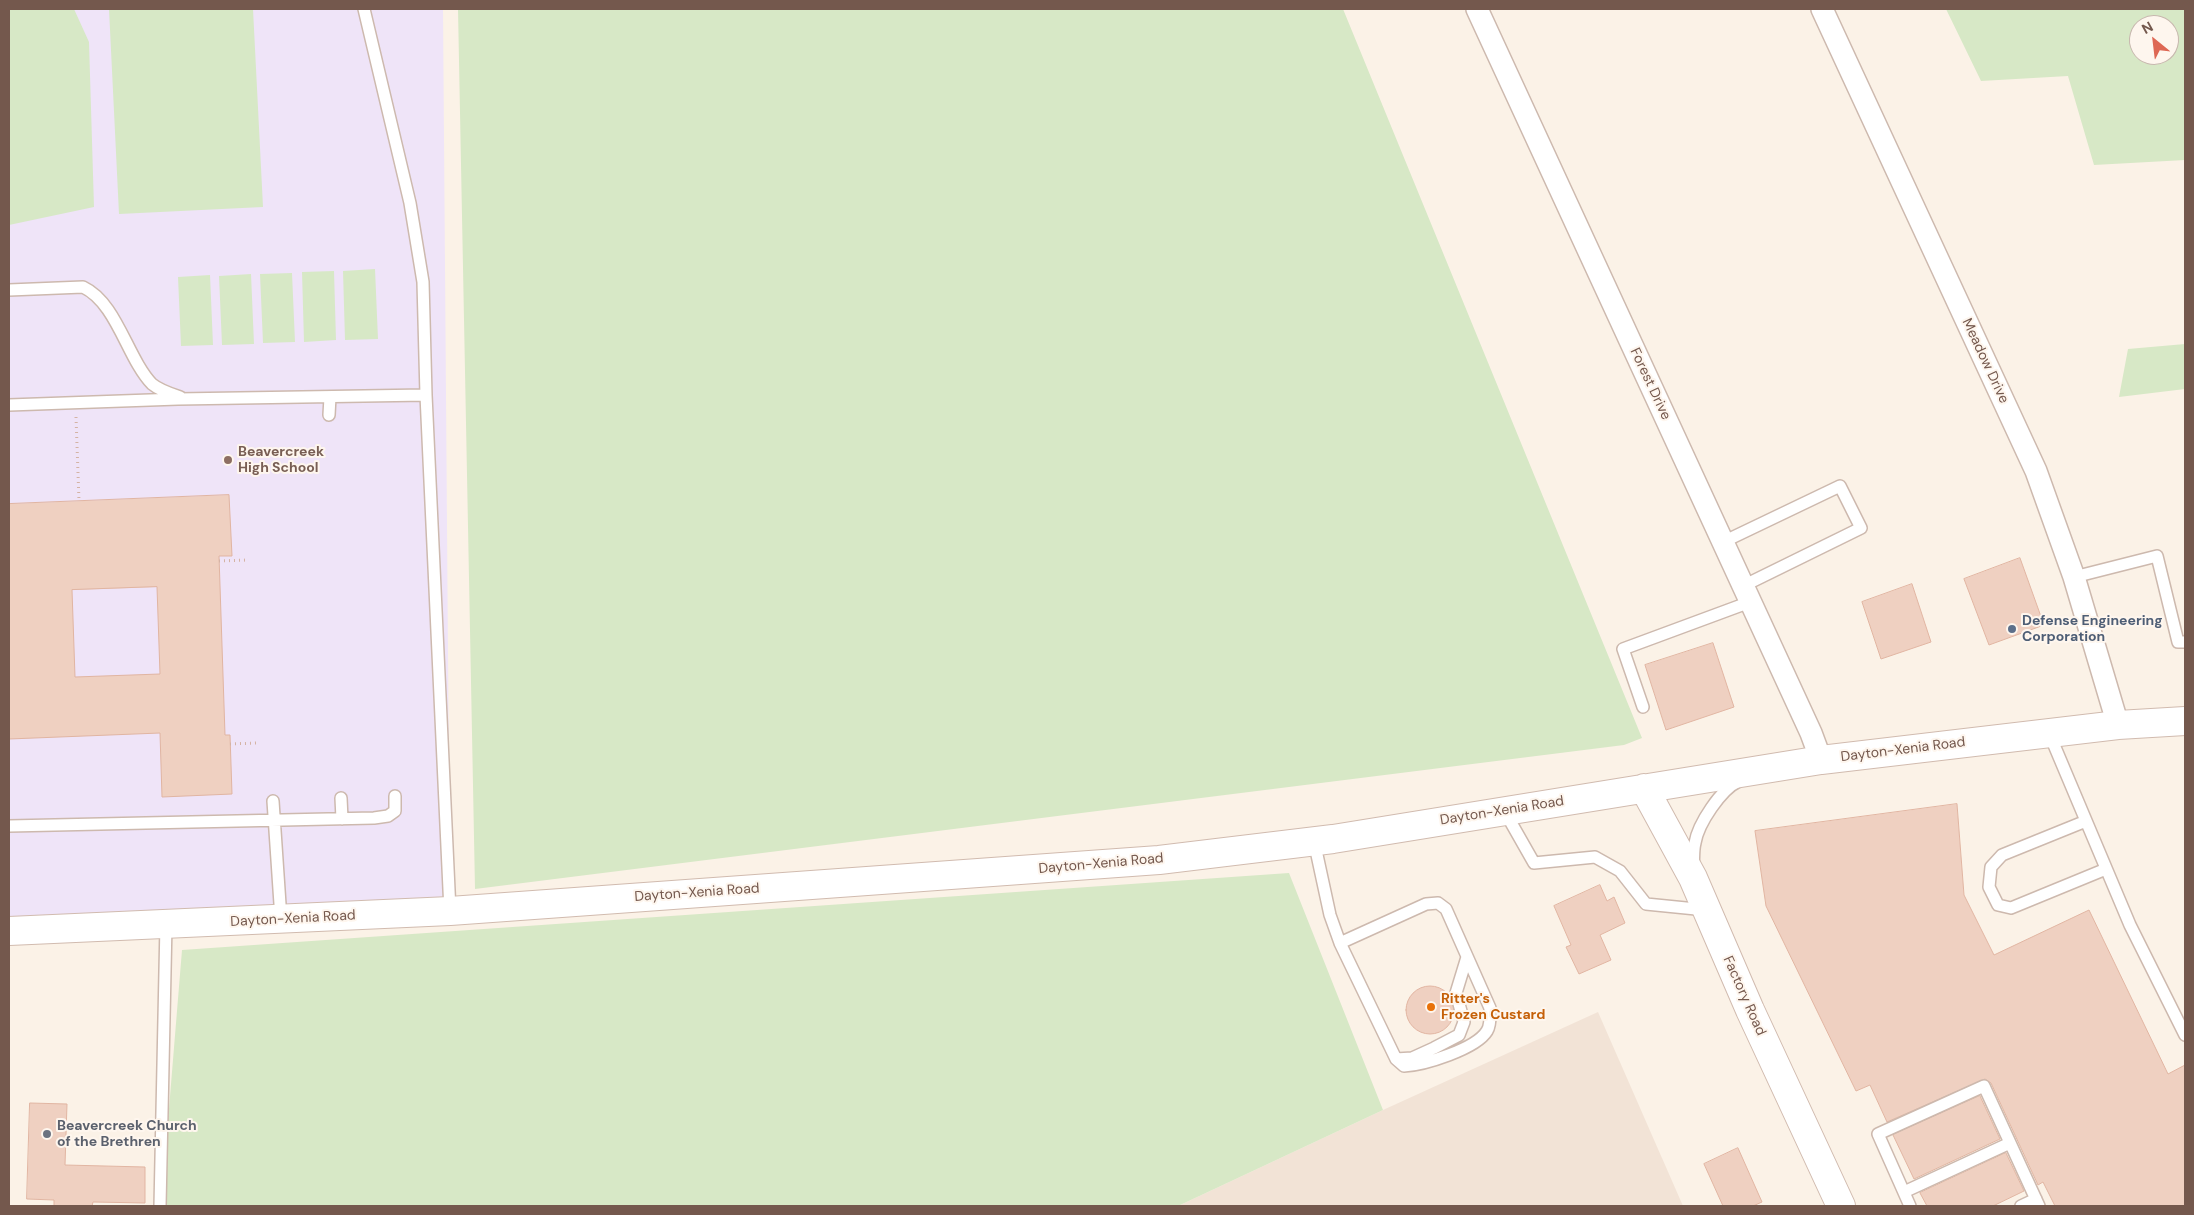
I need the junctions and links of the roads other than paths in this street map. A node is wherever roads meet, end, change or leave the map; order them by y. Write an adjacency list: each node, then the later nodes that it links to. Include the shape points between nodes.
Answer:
1 (364, 9): 5 (lane, via 410,203 423,282)
2 (1477, 9): 10 (street, Forest Drive)
3 (1822, 9): 11 (street, Meadow Drive, via 2036,472)
4 (9, 290): 7 (lane, via 83,287 90,290 102,303 153,385)
5 (426, 395): 6 (lane); 33 (lane)
6 (330, 398): 7 (lane); 9 (lane)
7 (186, 399): 8 (lane)
8 (9, 406)
9 (329, 415)
10 (1723, 542): 12 (street, Forest Drive); 12 (lane, via 1840,486 1861,528)
11 (2074, 577): 13 (lane, via 2157,556 2178,642); 16 (street, Meadow Drive)
12 (1747, 594): 14 (lane, via 1623,649); 18 (street, Forest Drive)
13 (2185, 642)
14 (1643, 707)
15 (2185, 721): 16 (main road, Dayton-Xenia Road)
16 (2118, 725): 17 (main road, Dayton-Xenia Road)
17 (2049, 733): 18 (main road, Dayton-Xenia Road); 26 (lane)
18 (1821, 760): 19 (main road, Dayton-Xenia Road)
19 (1765, 768): 20 (main road, Dayton-Xenia Road); 31 (lane, via 1730,785 1709,811 1695,842)
20 (1644, 788): 24 (main road, Dayton-Xenia Road); 31 (main road, Factory Road)
21 (395, 796): 25 (lane, via 395,811 388,816)
22 (342, 798): 25 (lane)
23 (273, 801): 27 (lane)
24 (1504, 810): 29 (main road, Dayton-Xenia Road); 32 (lane, via 1534,863 1594,857 1620,871 1646,904)
25 (342, 819): 27 (lane)
26 (2086, 821): 30 (lane); 30 (lane, via 2002,855 1990,867 1990,887 1998,905 2011,908)
27 (275, 822): 28 (lane); 34 (lane)
28 (9, 826)
29 (1314, 841): 33 (main road, Dayton-Xenia Road, via 1159,860); 37 (lane, via 1330,915)
30 (2106, 869): 39 (lane)
31 (1693, 878): 32 (main road, Factory Road)
32 (1706, 910): 45 (main road, Factory Road)
33 (450, 911): 34 (main road, Dayton-Xenia Road)
34 (281, 920): 35 (main road, Dayton-Xenia Road)
35 (166, 924): 36 (main road, Dayton-Xenia Road); 44 (lane)
36 (9, 931)
37 (1340, 943): 38 (lane, via 1426,904 1438,904 1446,909); 40 (lane)
38 (1467, 957): 40 (lane, via 1456,993 1464,1022 1458,1035 1412,1058); 40 (lane, via 1490,1008 1488,1031 1475,1043 1420,1066 1404,1066)
39 (2185, 1035)
40 (1396, 1059)
41 (2010, 1143): 42 (lane); 42 (lane, via 1984,1086 1878,1134); 43 (lane)
42 (1904, 1192): 46 (lane)
43 (2038, 1203): 47 (lane)
44 (160, 1206)
45 (1841, 1206)
46 (1910, 1206)
47 (2020, 1206)

